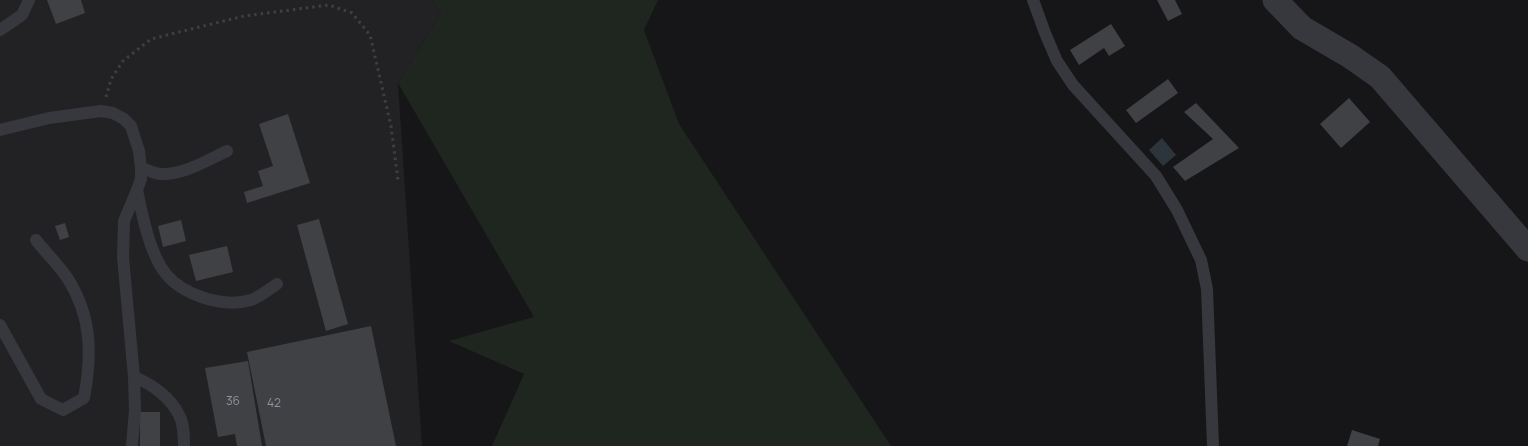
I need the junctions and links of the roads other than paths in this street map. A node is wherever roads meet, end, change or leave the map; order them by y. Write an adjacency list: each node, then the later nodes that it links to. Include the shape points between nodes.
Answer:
1 (29, 0): 4 (lane, via 22,15)
2 (1033, 0): 16 (lane, via 1057,61 1073,85 1156,176 1201,260 1207,289)
3 (1275, 0): 10 (street, via 1302,28 1380,77)
4 (0, 30)
5 (0, 130): 7 (lane, via 49,118 114,113 131,126)
6 (227, 151): 7 (lane, via 174,173 158,174)
7 (141, 168): 8 (lane)
8 (137, 190): 11 (lane, via 157,259 179,286 199,298 232,302 252,300); 13 (lane, via 124,221 123,257)
9 (36, 240): 12 (lane, via 68,278 82,309 90,346 84,398 63,410 41,399)
10 (1528, 249)
11 (277, 284)
12 (0, 325)
13 (134, 377): 14 (lane); 15 (lane, via 166,397 180,415)
14 (132, 446)
15 (184, 446)
16 (1213, 446)

